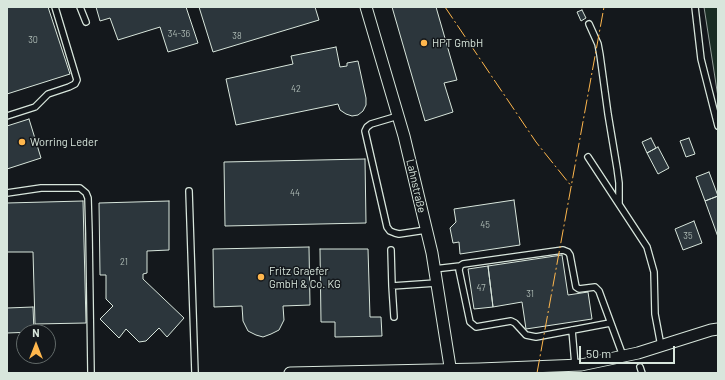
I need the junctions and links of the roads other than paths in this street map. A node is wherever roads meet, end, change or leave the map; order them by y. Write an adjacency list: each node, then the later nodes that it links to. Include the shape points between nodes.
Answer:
1 (55, 7): 7 (lane, via 77,80 69,87 48,94 35,107)
2 (80, 7): 5 (lane)
3 (366, 7): 8 (street, Lahnstraße)
4 (695, 7): 9 (lane, via 701,59)
5 (86, 22)
6 (589, 24): 13 (lane, via 600,55 619,182)
7 (7, 116)
8 (398, 116): 14 (street, Lahnstraße); 14 (lane, via 371,124 365,131 387,227 399,234)
9 (718, 126)
10 (588, 157): 13 (lane)
11 (189, 191): 29 (lane)
12 (7, 193): 28 (lane, via 41,188 80,188 86,193)
13 (619, 204): 24 (lane, via 647,247 654,272)
14 (426, 230): 17 (street, Lahnstraße)
15 (391, 250): 19 (lane)
16 (460, 266): 17 (lane); 21 (lane, via 563,250 570,255 576,287 595,287 599,291); 23 (lane, via 470,322 476,327 511,321 526,336)
17 (434, 269): 18 (street, Lahnstraße)
18 (436, 283): 19 (lane); 27 (street, Lahnstraße)
19 (392, 286): 20 (lane)
20 (394, 317)
21 (610, 323): 23 (lane); 25 (lane)
22 (718, 329): 24 (street)
23 (572, 330): 26 (lane)
24 (661, 346): 25 (street)
25 (623, 356): 26 (street)
26 (575, 365): 27 (street)
27 (451, 371): 30 (street)
28 (91, 373)
29 (194, 373)
30 (290, 373)

